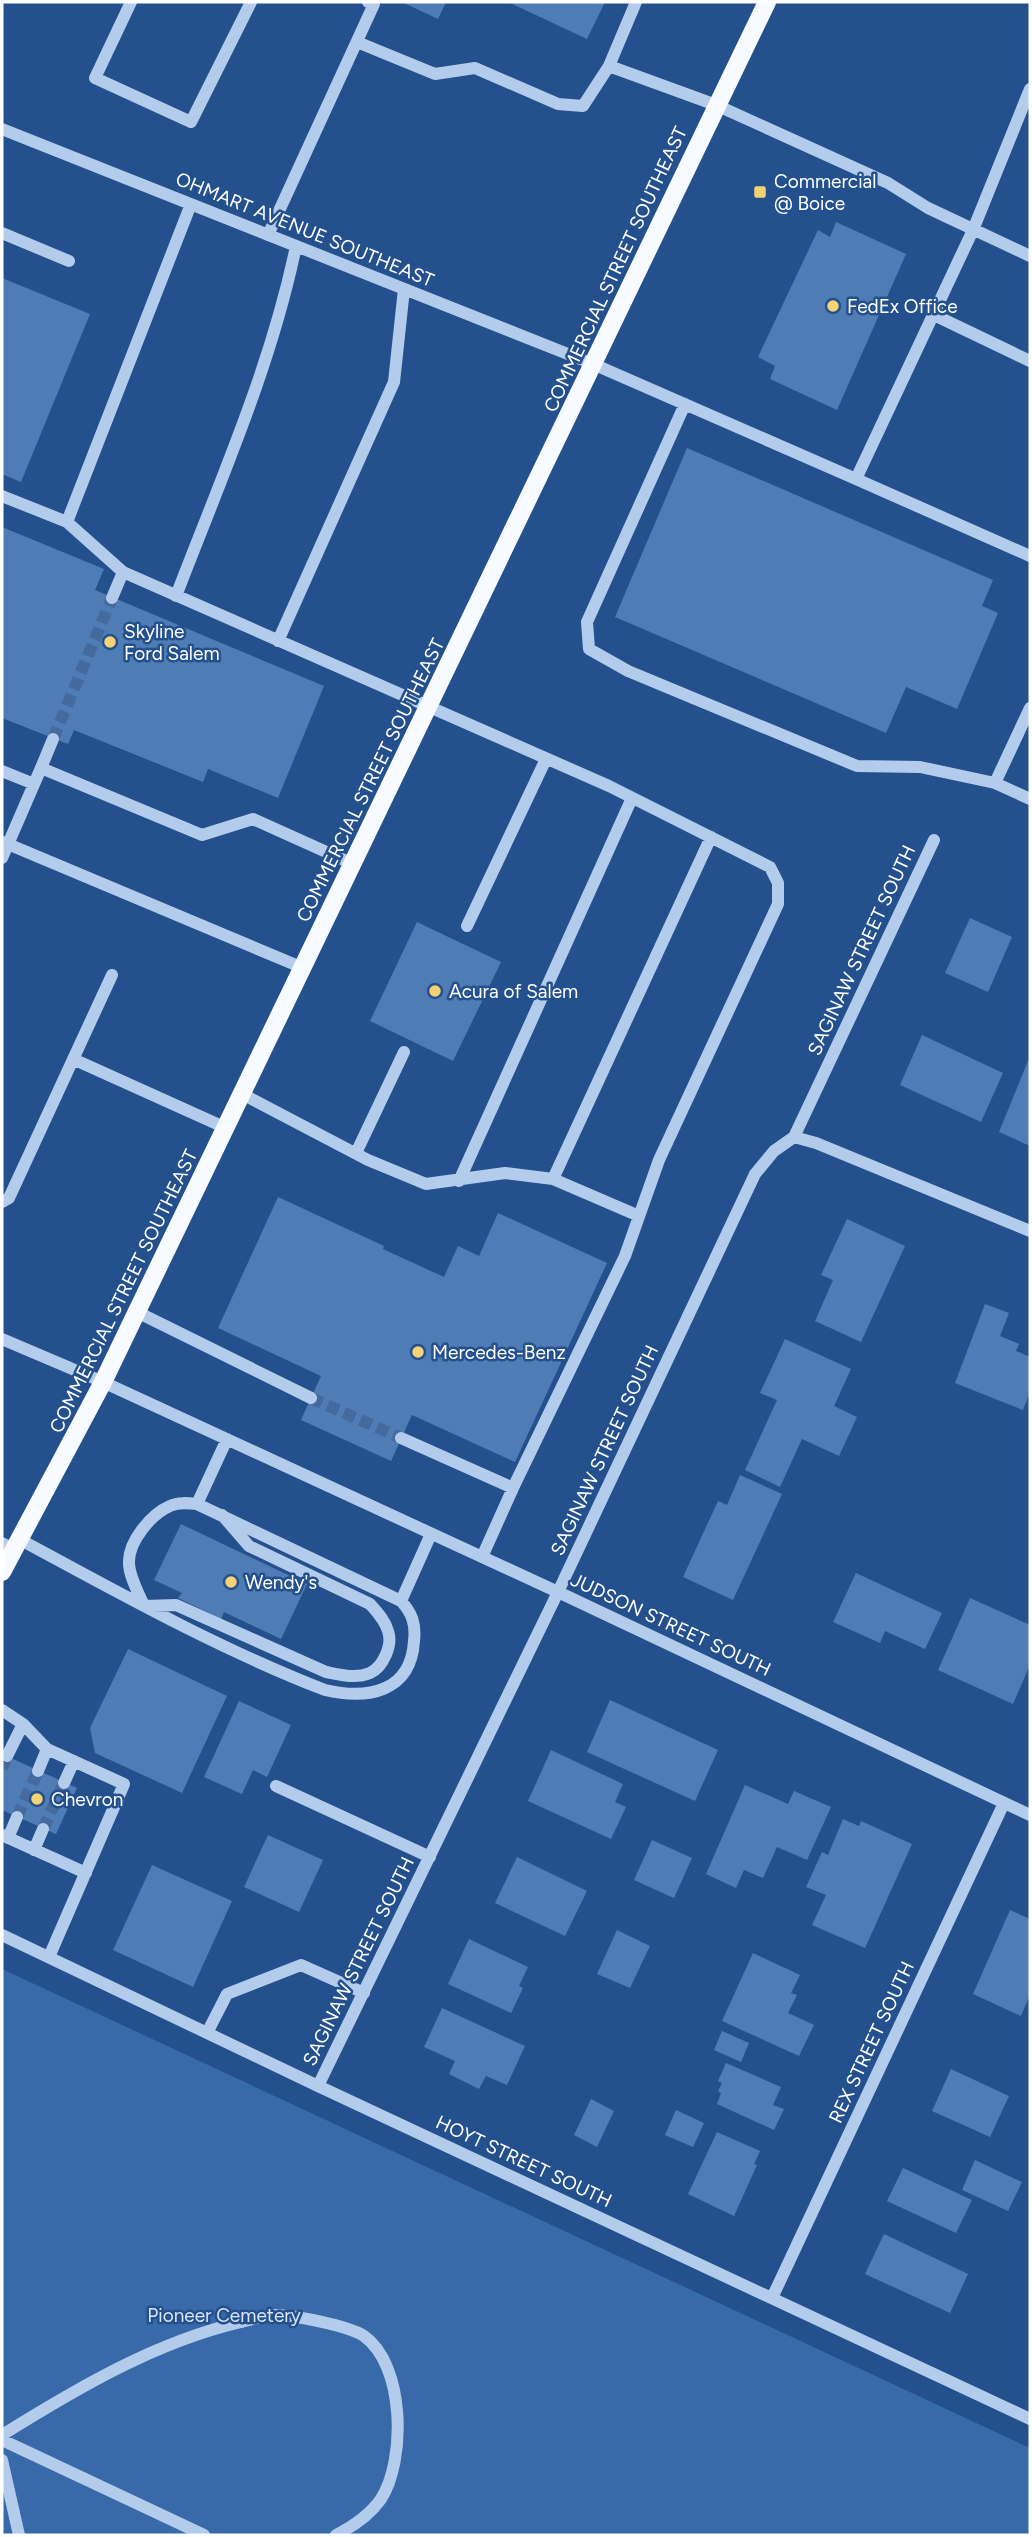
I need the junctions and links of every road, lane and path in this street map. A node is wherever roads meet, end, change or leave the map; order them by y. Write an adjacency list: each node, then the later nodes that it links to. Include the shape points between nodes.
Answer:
1 (131, 2): 2 (street, via 95,78 191,122)
2 (251, 2)
3 (368, 2): 6 (street, via 374,4)
4 (636, 2): 7 (street)
5 (767, 2): 9 (main road, COMMERCIAL STREET SOUTHEAST)
6 (357, 42): 7 (street, via 435,74 475,68 558,104 583,106); 14 (street)
7 (609, 66): 9 (street)
8 (1030, 89): 12 (street)
9 (716, 105): 12 (street, via 888,183); 21 (main road, COMMERCIAL STREET SOUTHEAST)
10 (2, 129): 11 (street, OHMART AVENUE SOUTHEAST)
11 (191, 204): 14 (street, OHMART AVENUE SOUTHEAST); 25 (street)
12 (972, 230): 16 (street); 19 (street)
13 (2, 233): 17 (street)
14 (268, 235): 15 (street, OHMART AVENUE SOUTHEAST)
15 (296, 246): 18 (street, OHMART AVENUE SOUTHEAST); 28 (street, via 264,368)
16 (1030, 256)
17 (69, 261)
18 (404, 289): 21 (street, OHMART AVENUE SOUTHEAST); 30 (street, via 394,382)
19 (932, 314): 20 (street); 23 (street)
20 (1030, 361)
21 (593, 364): 22 (street, OHMART AVENUE SOUTHEAST); 31 (main road, COMMERCIAL STREET SOUTHEAST)
22 (685, 404): 23 (street, OHMART AVENUE SOUTHEAST); 37 (street, via 587,622 589,649 628,671 857,766 920,767)
23 (856, 479): 26 (street, OHMART AVENUE SOUTHEAST)
24 (2, 496): 25 (street)
25 (67, 522): 27 (street)
26 (1030, 556)
27 (123, 572): 28 (street); 29 (street)
28 (176, 596): 30 (street)
29 (112, 598)
30 (278, 641): 31 (street)
31 (428, 707): 34 (street); 45 (main road, COMMERCIAL STREET SOUTHEAST)
32 (1030, 708): 37 (street)
33 (53, 738): 35 (street)
34 (546, 759): 39 (street); 46 (street)
35 (40, 768): 38 (street); 45 (street, via 202,835 253,819)
36 (2, 771): 38 (street)
37 (995, 783): 40 (street)
38 (34, 784): 43 (street)
39 (632, 798): 41 (street); 56 (street)
40 (1030, 799)
41 (710, 837): 55 (street); 58 (street, via 770,867 778,883 778,904 659,1160)
42 (934, 840): 53 (street, SAGINAW STREET SOUTH)
43 (5, 843): 44 (street); 47 (street)
44 (2, 858)
45 (353, 864): 47 (main road, COMMERCIAL STREET SOUTHEAST)
46 (467, 926)
47 (303, 968): 51 (main road, COMMERCIAL STREET SOUTHEAST)
48 (112, 975): 50 (street)
49 (404, 1052): 54 (street)
50 (73, 1059): 52 (street); 57 (street, via 9,1198)
51 (242, 1094): 52 (main road, COMMERCIAL STREET SOUTHEAST); 54 (street)
52 (226, 1128): 60 (main road, COMMERCIAL STREET SOUTHEAST)
53 (794, 1138): 59 (street); 73 (street, SAGINAW STREET SOUTH, via 774,1151 755,1174)
54 (356, 1153): 56 (street, via 426,1184)
55 (553, 1179): 56 (street, via 505,1173); 58 (street)
56 (459, 1181)
57 (2, 1202)
58 (639, 1216): 66 (street, via 625,1256)
59 (1030, 1231)
60 (137, 1312): 62 (main road, COMMERCIAL STREET SOUTHEAST); 63 (street)
61 (2, 1339): 62 (street, JUDSON STREET SOUTH)
62 (103, 1382): 65 (street, JUDSON STREET SOUTH); 70 (main road, COMMERCIAL STREET SOUTHEAST)
63 (311, 1398)
64 (401, 1438): 66 (street)
65 (227, 1439): 67 (street); 69 (street, JUDSON STREET SOUTH)
66 (513, 1488): 71 (street)
67 (197, 1504): 68 (street); 75 (street, via 168,1506 134,1541 129,1563)
68 (222, 1516): 74 (street); 75 (street, via 249,1546 370,1604 389,1632 381,1664 364,1675 326,1672 176,1605)
69 (431, 1534): 71 (street, JUDSON STREET SOUTH); 74 (street)
70 (12, 1544): 72 (main road, COMMERCIAL STREET SOUTHEAST); 75 (street)
71 (482, 1557): 73 (street, JUDSON STREET SOUTH)
72 (2, 1572)
73 (558, 1592): 84 (street, JUDSON STREET SOUTH); 90 (street, SAGINAW STREET SOUTH)
74 (401, 1601): 75 (street, via 409,1609 415,1632 407,1670 398,1682 382,1690 343,1695 304,1682)
75 (144, 1606)
76 (2, 1710): 77 (street)
77 (23, 1724): 78 (street); 79 (street)
78 (47, 1749): 80 (street); 81 (street)
79 (7, 1756)
80 (74, 1761): 82 (street); 91 (street, via 124,1784)
81 (38, 1771)
82 (64, 1783)
83 (276, 1786): 90 (street)
84 (1004, 1803): 85 (street, JUDSON STREET SOUTH); 97 (street, REX STREET SOUTH)
85 (1030, 1815)
86 (17, 1817): 88 (street)
87 (43, 1829): 89 (street)
88 (5, 1837): 89 (street)
89 (34, 1850): 91 (street)
90 (430, 1857): 94 (street, SAGINAW STREET SOUTH)
91 (86, 1873): 93 (street)
92 (2, 1935): 93 (street, HOYT STREET SOUTH)
93 (49, 1957): 95 (street, HOYT STREET SOUTH)
94 (364, 1993): 95 (street, via 301,1965 227,1994); 96 (street, SAGINAW STREET SOUTH)
95 (207, 2033): 96 (street, HOYT STREET SOUTH)
96 (318, 2086): 97 (street, HOYT STREET SOUTH)
97 (772, 2298): 98 (street, HOYT STREET SOUTH)
98 (1030, 2419)
99 (2, 2435): 104 (street, via 68,2394 202,2331 273,2315 343,2325 366,2337 387,2363 399,2415 392,2473 381,2499 360,2522)
100 (2, 2440): 103 (street)
101 (2, 2460): 102 (street)
102 (19, 2535)
103 (204, 2535)
104 (336, 2535)

